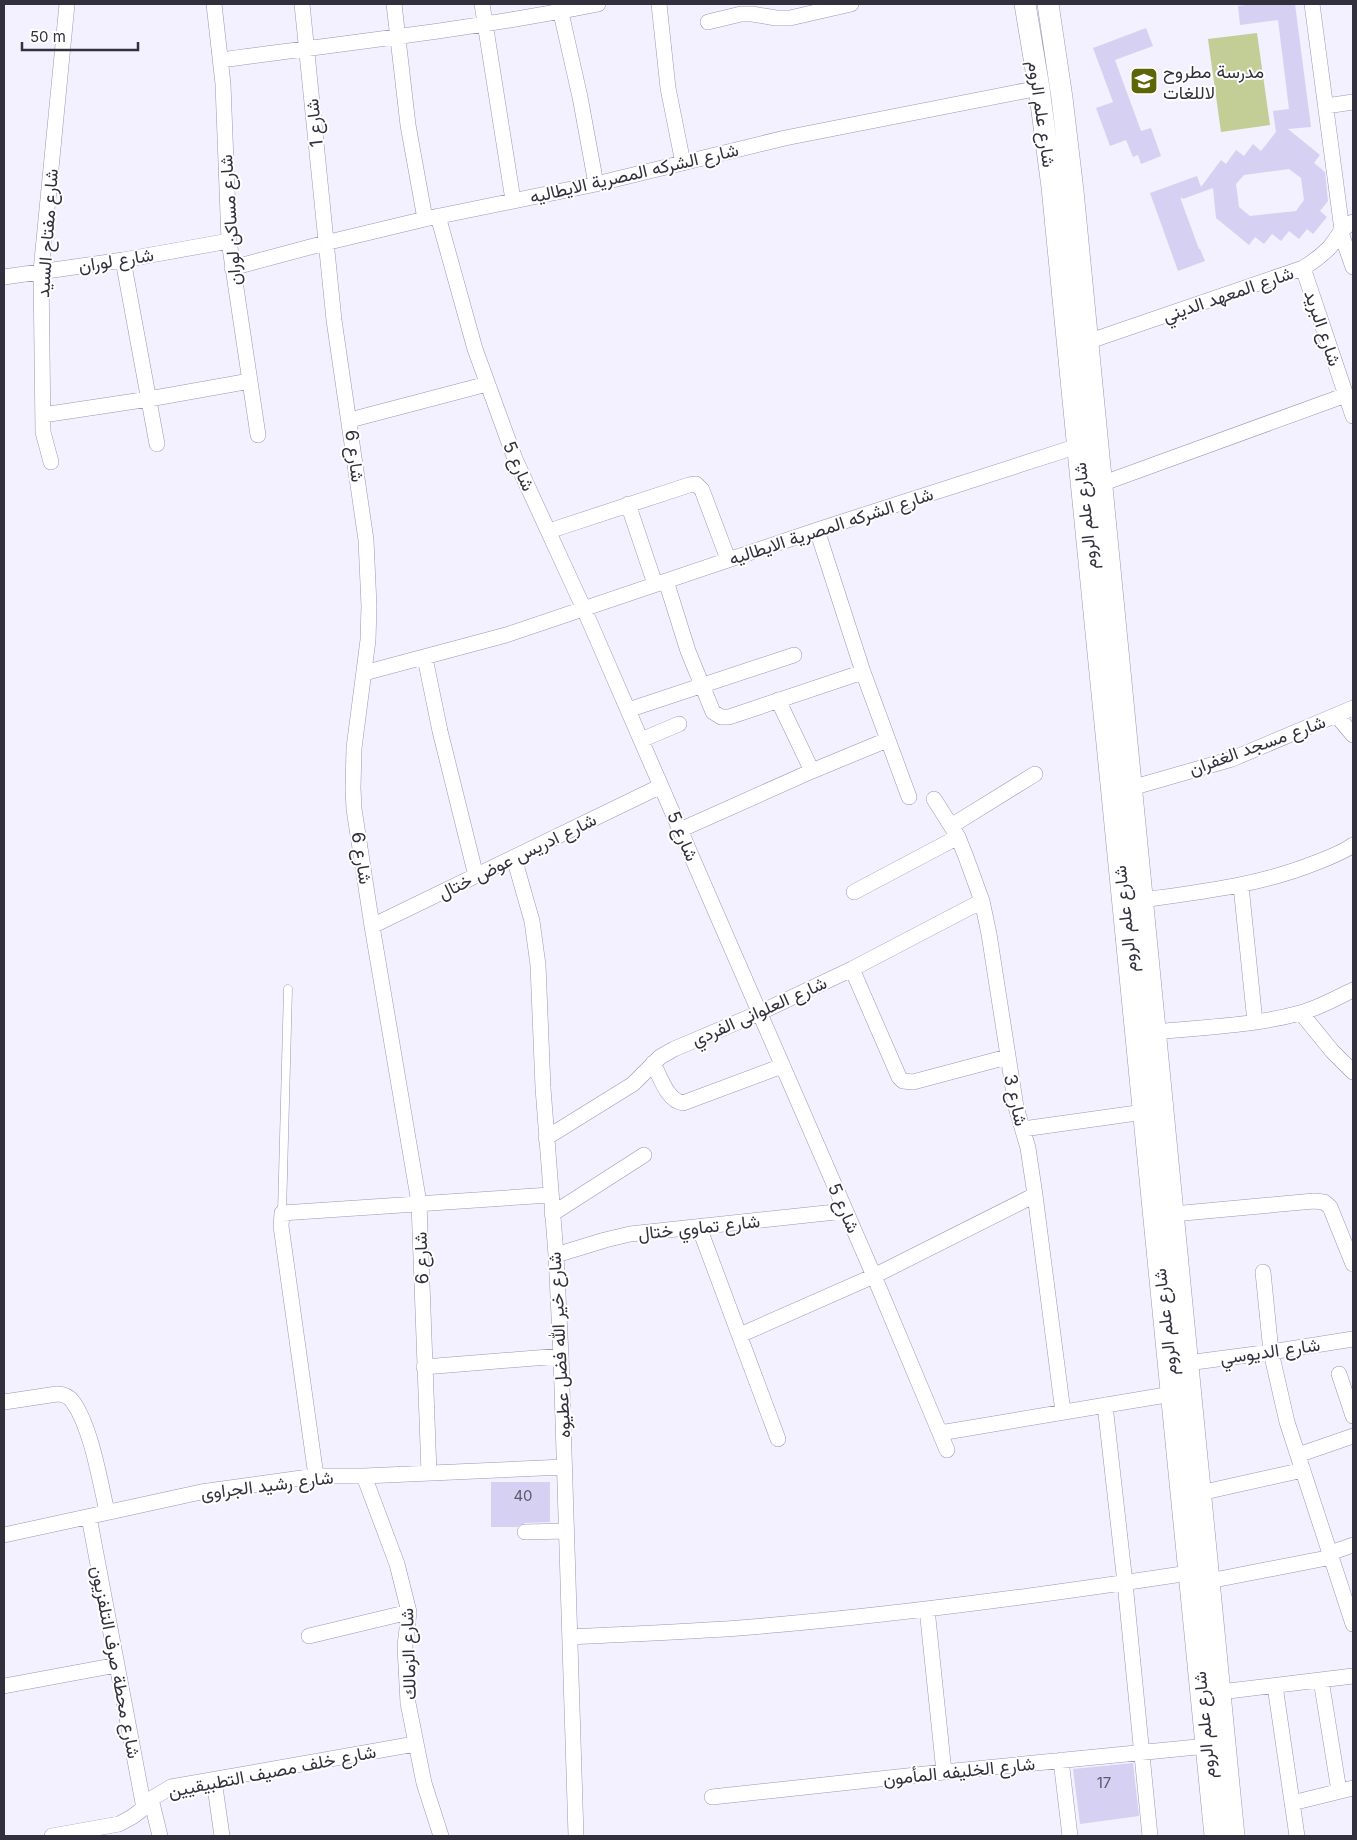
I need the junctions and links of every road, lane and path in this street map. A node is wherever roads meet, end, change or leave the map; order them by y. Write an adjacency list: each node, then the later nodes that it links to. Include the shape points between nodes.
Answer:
1 (67, 4): 32 (street, شارع مفتاح السيد)
2 (214, 4): 17 (street, شارع مساكن لوران)
3 (302, 4): 16 (street, شارع 1)
4 (394, 4): 15 (street, شارع 5)
5 (482, 4): 14 (street)
6 (598, 4): 12 (street)
7 (659, 4): 21 (street, via 668,88)
8 (851, 4): 13 (street, via 790,18 741,14)
9 (1025, 4): 18 (street, شارع علم الروم)
10 (1048, 4): 34 (street, شارع علم الروم, via 1068,144)
11 (1312, 4): 20 (street)
12 (560, 8): 14 (street); 22 (street)
13 (708, 22)
14 (485, 23): 15 (street); 23 (street)
15 (398, 36): 16 (street); 24 (street, شارع 5, via 408,125)
16 (306, 48): 17 (street); 27 (street, شارع 1)
17 (221, 60): 26 (street, شارع مساكن لوران)
18 (1039, 88): 21 (street, شارع الشركه المصرية الايطاليه, via 828,129); 44 (street, شارع علم الروم)
19 (1353, 102): 20 (street)
20 (1326, 106): 25 (street)
21 (683, 163): 22 (street, شارع الشركه المصرية الايطاليه)
22 (596, 184): 23 (street, شارع الشركه المصرية الايطاليه)
23 (513, 200): 24 (street, شارع الشركه المصرية الايطاليه)
24 (431, 218): 27 (street, شارع الشركه المصرية الايطاليه); 36 (street, شارع 5)
25 (1345, 229): 29 (street); 31 (street, شارع المعهد الديني, via 1320,256)
26 (229, 241): 28 (street, شارع لوران); 30 (street, شارع مساكن لوران)
27 (325, 243): 30 (street, شارع الشركه المصرية الايطاليه); 41 (street, شارع 6)
28 (123, 260): 32 (street, شارع لوران); 38 (street)
29 (1353, 267)
30 (232, 268): 35 (street, شارع مساكن لوران)
31 (1303, 268): 34 (street, شارع المعهد الديني); 37 (street, شارع البريد)
32 (41, 271): 33 (street, شارع لوران); 39 (street, شارع مفتاح السيد)
33 (4, 277)
34 (1088, 342): 46 (street, شارع علم الروم)
35 (250, 381): 38 (street); 42 (street, شارع مساكن لوران)
36 (487, 384): 41 (street); 49 (street, شارع 5, via 515,459)
37 (1346, 395): 40 (street, شارع البريد); 46 (street)
38 (149, 400): 39 (street); 43 (street)
39 (43, 415): 45 (street, شارع مفتاح السيد, via 43,432)
40 (1353, 416)
41 (350, 420): 56 (street, شارع 6, via 368,573)
42 (258, 435)
43 (157, 444)
44 (1078, 446): 48 (street, شارع الشركه المصرية الايطاليه); 80 (street, شارع علم الروم)
45 (51, 462)
46 (1101, 484): 69 (street, شارع علم الروم)
47 (628, 504): 49 (street); 50 (street, via 696,484 702,490); 51 (street)
48 (817, 530): 50 (street, شارع الشركه المصرية الايطاليه); 55 (street)
49 (549, 531): 52 (street, شارع 5)
50 (728, 559): 51 (street, شارع الشركه المصرية الايطاليه)
51 (660, 582): 52 (street, شارع الشركه المصرية الايطاليه); 57 (street)
52 (584, 609): 54 (street, شارع الشركه المصرية الايطاليه); 60 (street, شارع 5)
53 (794, 655): 57 (street)
54 (425, 658): 56 (street, شارع الشركه المصرية الايطاليه); 76 (street)
55 (863, 672): 58 (street); 65 (street)
56 (364, 673): 81 (street, شارع 6, via 354,748 353,788)
57 (701, 685): 58 (street, via 714,712 721,717); 60 (street)
58 (778, 700): 66 (street)
59 (1353, 708): 61 (street, شارع مسجد الغفران)
60 (628, 710): 64 (street, شارع 5)
61 (1337, 716): 63 (street); 69 (street, شارع مسجد الغفران, via 1232,759)
62 (679, 724): 64 (street)
63 (1353, 735)
64 (641, 740): 68 (street, شارع 5)
65 (887, 740): 66 (street); 70 (street)
66 (812, 771): 72 (street)
67 (1036, 774): 73 (street)
68 (661, 786): 72 (street, شارع 5); 75 (street, شارع ادريس عوض ختال)
69 (1131, 788): 80 (street, شارع علم الروم)
70 (908, 797)
71 (934, 799): 73 (street, شارع 3)
72 (680, 830): 85 (street, شارع 5)
73 (954, 832): 78 (street); 79 (street, شارع 3)
74 (1352, 851): 77 (street)
75 (514, 858): 76 (street, شارع ادريس عوض ختال); 95 (street, شارع خير الله فضل عطيوه, via 537,950)
76 (476, 876): 81 (street, شارع ادريس عوض ختال)
77 (1241, 886): 80 (street); 87 (street)
78 (854, 892)
79 (982, 901): 82 (street, شارع العلوانى الفردي); 89 (street, شارع 3)
80 (1137, 910): 88 (street, شارع علم الروم); 93 (street, شارع علم الروم)
81 (372, 926): 99 (street, شارع 6)
82 (852, 969): 85 (street, شارع العلوانى الفردي); 89 (street, via 903,1081 913,1082)
83 (288, 989): 101 (lane)
84 (1353, 990): 86 (street)
85 (759, 1013): 90 (street, شارع العلوانى الفردي, via 674,1049); 91 (street, شارع 5)
86 (1301, 1013): 87 (street); 92 (street)
87 (1255, 1022): 88 (street)
88 (1155, 1032): 103 (street, شارع علم الروم)
89 (1007, 1057): 94 (street, شارع 3)
90 (654, 1063): 91 (street, via 671,1097 678,1103); 95 (street, شارع العلوانى الفردي, via 632,1084)
91 (782, 1066): 100 (street, شارع 5)
92 (1353, 1072)
93 (1144, 1112): 94 (street); 116 (street, شارع علم الروم)
94 (1023, 1129): 97 (street, شارع 3)
95 (546, 1138): 98 (street, شارع خير الله فضل عطيوه)
96 (644, 1155): 102 (street)
97 (1035, 1194): 108 (street); 119 (street, شارع 3)
98 (550, 1195): 99 (street); 102 (street, شارع خير الله فضل عطيوه)
99 (419, 1203): 101 (street); 114 (street, شارع 6)
100 (845, 1211): 104 (street, شارع تماوي ختال); 108 (street, شارع 5)
101 (282, 1213): 129 (street, via 281,1226)
102 (552, 1214): 105 (street, شارع خير الله فضل عطيوه)
103 (1173, 1214): 106 (street, via 1324,1202 1330,1206); 113 (street, شارع علم الروم)
104 (699, 1227): 105 (street, شارع تماوي ختال, via 630,1234); 109 (street)
105 (556, 1255): 112 (street, شارع خير الله فضل عطيوه)
106 (1353, 1264)
107 (1263, 1272): 111 (street)
108 (874, 1276): 109 (street); 121 (street, شارع 5)
109 (740, 1336): 123 (street)
110 (1353, 1339): 111 (street, شارع الديوسي)
111 (1271, 1352): 113 (street, شارع الديوسي); 125 (street, via 1287,1422)
112 (561, 1356): 114 (street); 126 (street, شارع خير الله فضل عطيوه)
113 (1187, 1363): 127 (street, شارع علم الروم)
114 (424, 1368): 128 (street, شارع 6)
115 (1339, 1374): 120 (street)
116 (1172, 1394): 118 (street); 127 (street, شارع علم الروم)
117 (4, 1402): 132 (street, via 57,1394 66,1395 73,1401 85,1424)
118 (1105, 1405): 119 (street); 141 (street)
119 (1063, 1412): 121 (street)
120 (1353, 1416)
121 (940, 1433): 124 (street, شارع 5)
122 (1353, 1436): 125 (street)
123 (778, 1439)
124 (947, 1450)
125 (1301, 1462): 131 (street); 138 (street)
126 (564, 1467): 128 (street, شارع رشيد الجراوى); 134 (street, شارع خير الله فضل عطيوه)
127 (1188, 1468): 131 (street, شارع علم الروم); 139 (street, شارع علم الروم)
128 (429, 1473): 130 (street, شارع رشيد الجراوى)
129 (316, 1476): 130 (street, شارع رشيد الجراوى); 132 (street, شارع رشيد الجراوى, via 201,1492)
130 (364, 1476): 143 (street, شارع الزمالك, via 397,1564)
131 (1200, 1493): 140 (street, شارع علم الروم)
132 (108, 1512): 133 (street, شارع رشيد الجراوى)
133 (89, 1517): 136 (street, شارع رشيد الجراوى); 147 (street, شارع محطة صرف التلفزيون)
134 (566, 1531): 135 (street); 146 (street, شارع خير الله فضل عطيوه)
135 (525, 1532)
136 (4, 1535)
137 (1353, 1545): 138 (street)
138 (1331, 1555): 140 (street); 144 (street)
139 (1190, 1573): 141 (street); 154 (street, شارع علم الروم)
140 (1209, 1581): 152 (street, شارع علم الروم)
141 (1125, 1583): 142 (street); 155 (street)
142 (927, 1609): 146 (street, via 750,1627); 157 (street)
143 (409, 1612): 145 (street); 153 (street, شارع الزمالك, via 406,1672)
144 (1353, 1624)
145 (309, 1636)
146 (570, 1637): 168 (street, شارع خير الله فضل عطيوه)
147 (117, 1665): 150 (street); 161 (street, شارع محطة صرف التلفزيون)
148 (1353, 1676): 149 (street)
149 (1321, 1680): 151 (street); 159 (street)
150 (4, 1686)
151 (1275, 1686): 152 (street); 162 (street)
152 (1220, 1692): 172 (street, شارع علم الروم)
153 (415, 1744): 158 (street, شارع خلف مصيف التطبيقيين); 167 (street, شارع الزمالك)
154 (1206, 1746): 155 (street, شارع الخليفه المأمون); 171 (street, شارع علم الروم)
155 (1142, 1752): 156 (street, شارع الخليفه المأمون); 170 (street)
156 (1061, 1760): 157 (street, شارع الخليفه المأمون); 169 (street)
157 (944, 1772): 160 (street, شارع الخليفه المأمون)
158 (214, 1780): 161 (street, شارع خلف مصيف التطبيقيين, via 171,1787); 166 (street)
159 (1346, 1789): 162 (street)
160 (712, 1797)
161 (147, 1803): 163 (street, شارع خلف مصيف التطبيقيين); 165 (street)
162 (1292, 1803): 173 (street)
163 (106, 1832): 164 (street, شارع خلف مصيف التطبيقيين)
164 (52, 1836)
165 (160, 1836)
166 (222, 1836)
167 (441, 1836)
168 (576, 1836)
169 (1070, 1836)
170 (1150, 1836)
171 (1215, 1836)
172 (1234, 1836)
173 (1297, 1836)

